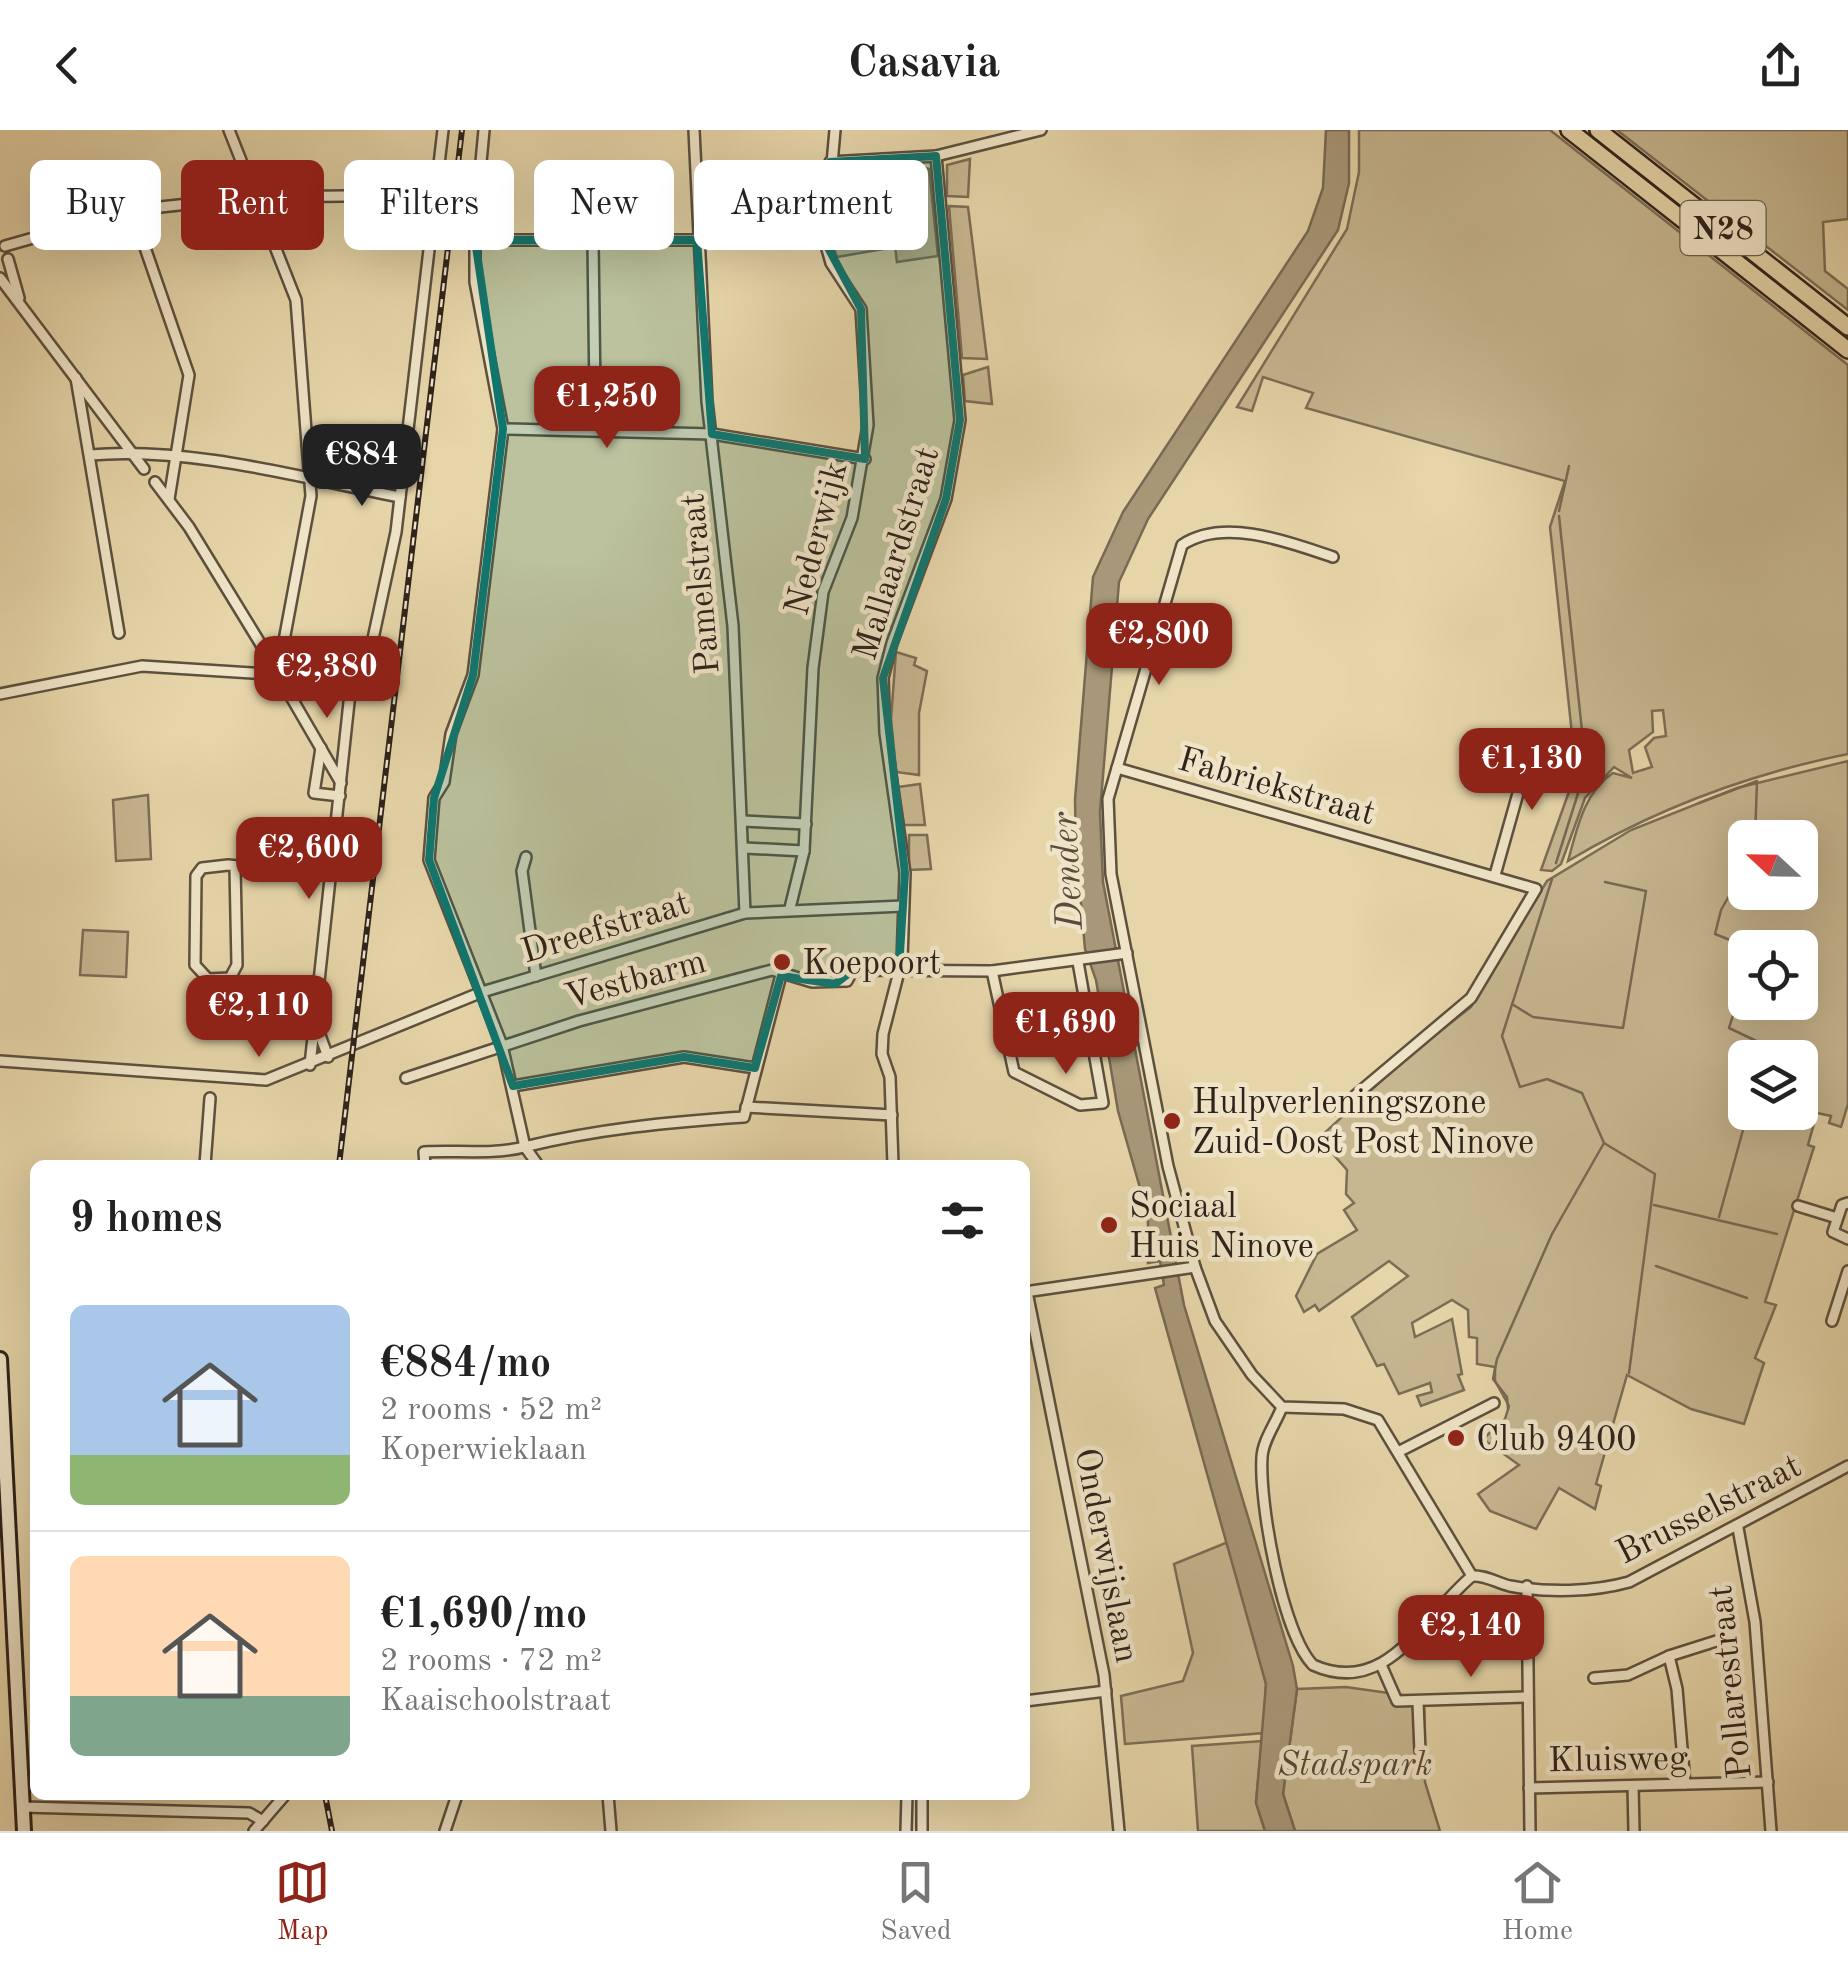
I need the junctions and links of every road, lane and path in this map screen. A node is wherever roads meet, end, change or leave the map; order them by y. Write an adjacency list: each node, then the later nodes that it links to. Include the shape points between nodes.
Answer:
1 (228, 130): 10 (street)
2 (443, 130): 11 (street)
3 (484, 130): 12 (street)
4 (694, 130): 13 (street, Pamelstraat)
5 (835, 130): 14 (street, Nederwijk)
6 (1041, 130): 9 (street)
7 (1569, 130): 29 (highway, N28)
8 (1598, 130): 28 (highway, N28)
9 (936, 156): 15 (street); 62 (street, Mallaardstraat, via 960,420 946,499 884,678)
10 (240, 160)
11 (440, 160)
12 (481, 160)
13 (695, 160)
14 (830, 160)
15 (865, 160)
16 (30, 238): 17 (street)
17 (3, 245): 25 (street)
18 (146, 250): 36 (street, via 189,375)
19 (276, 250): 39 (street, via 296,300)
20 (430, 250): 41 (street)
21 (475, 250): 32 (street)
22 (593, 250): 31 (street)
23 (699, 250): 33 (street, Pamelstraat)
24 (827, 250): 37 (street, Nederwijk, via 861,309)
25 (4, 262): 27 (street)
26 (0, 278): 27 (street)
27 (20, 300): 30 (street)
28 (1848, 327)
29 (1848, 350)
30 (76, 378): 34 (street); 35 (street)
31 (595, 396)
32 (503, 429): 33 (street); 71 (street, via 473,675 434,798 428,860)
33 (712, 434): 37 (street); 54 (street, Pamelstraat, via 733,626)
34 (130, 451): 35 (street); 36 (street); 38 (street)
35 (90, 455): 44 (street)
36 (176, 457): 39 (street); 42 (street)
37 (865, 459): 55 (street, Nederwijk, via 852,518 823,592)
38 (144, 469)
39 (310, 480): 41 (street); 45 (street)
40 (155, 482): 42 (street)
41 (400, 497): 52 (street, via 371,648 350,693)
42 (169, 499): 45 (street)
43 (1332, 557): 51 (street, via 1277,538 1242,535 1206,534 1182,546)
44 (119, 633)
45 (276, 662): 46 (street); 47 (street, via 285,670)
46 (266, 674): 47 (street); 48 (street, via 142,666)
47 (280, 678): 50 (street)
48 (0, 694)
49 (1533, 740): 61 (street)
50 (320, 748): 52 (street); 53 (street, via 314,794)
51 (1117, 768): 61 (street, Fabriekstraat); 65 (street, via 1108,836)
52 (341, 783): 53 (street)
53 (340, 796): 60 (street)
54 (744, 822): 55 (street); 56 (street, Pamelstraat)
55 (806, 824): 57 (street, Nederwijk)
56 (745, 848): 57 (street); 64 (street, Pamelstraat)
57 (804, 850): 63 (street, Nederwijk)
58 (526, 857): 70 (street, via 522,871)
59 (235, 867): 59 (street, via 237,966 230,978 205,978 195,965 198,873 206,866); 60 (street)
60 (331, 875): 72 (street)
61 (1495, 876): 81 (street, Fabriekstraat, via 1536,889 1471,998)
62 (903, 906): 63 (street, Dreefstraat); 67 (street, Mallaardstraat)
63 (790, 908): 64 (street, Dreefstraat)
64 (745, 913): 70 (street, Dreefstraat)
65 (1125, 954): 66 (street, Vestbarm); 93 (street)
66 (1078, 962): 68 (street, Vestbarm); 68 (street, via 1103,1103 1080,1105 1014,1072)
67 (899, 969): 68 (street, Vestbarm); 69 (street, Vestbarm, via 852,970 846,982 835,984); 83 (street, Mallaardstraat, via 883,1034)
68 (992, 971)
69 (782, 975): 73 (street, Vestbarm, via 772,970); 77 (street)
70 (536, 976): 71 (street, Dreefstraat)
71 (482, 992): 73 (street); 74 (street, Dreefstraat)
72 (316, 1024): 74 (street); 76 (street)
73 (502, 1044): 79 (street, Vestbarm); 80 (street)
74 (328, 1058): 76 (street, Dreefstraat)
75 (0, 1061): 78 (street, Dreefstraat)
76 (310, 1065): 78 (street, Dreefstraat, via 266,1080)
77 (755, 1068): 80 (street, via 684,1057); 82 (street)
78 (212, 1078): 85 (street)
79 (406, 1078)
80 (514, 1086): 84 (street)
81 (1338, 1110)
82 (745, 1112): 83 (street); 84 (street, via 555,1136)
83 (892, 1115): 88 (street, Mallaardstraat)
84 (526, 1147): 86 (street, via 424,1152); 87 (street)
85 (204, 1160)
86 (425, 1160)
87 (535, 1160)
88 (894, 1160)
89 (1848, 1203): 91 (street)
90 (1798, 1206): 91 (street)
91 (1837, 1218): 92 (street, via 1833,1232)
92 (1848, 1239)
93 (1187, 1270): 95 (street); 100 (street, via 1237,1355)
94 (1848, 1271): 97 (street)
95 (1030, 1291)
96 (1030, 1310): 110 (street, Onderwijslaan)
97 (1832, 1321)
98 (0, 1360): 124 (main road)
99 (1494, 1403): 101 (street)
100 (1282, 1407): 101 (street, via 1370,1415); 108 (street, via 1262,1454 1281,1594 1307,1658 1349,1675)
101 (1398, 1452): 104 (street)
102 (1848, 1466): 103 (street, Brusselstraat)
103 (1738, 1528): 105 (street, Brusselstraat, via 1616,1586); 115 (street, Pollarestraat, via 1755,1622)
104 (1472, 1576): 105 (street, Brusselstraat); 108 (street)
105 (1527, 1586): 111 (street)
106 (1730, 1638): 107 (street)
107 (1668, 1656): 109 (street, via 1628,1676); 116 (street)
108 (1382, 1667): 113 (street, via 1397,1702)
109 (1594, 1678)
110 (1106, 1691): 112 (street); 132 (street, Onderwijslaan)
111 (1528, 1697): 113 (street); 118 (street)
112 (1030, 1700)
113 (1418, 1702): 114 (street)
114 (1420, 1750)
115 (1768, 1782): 116 (street, Kluisweg); 135 (street, Pollarestraat)
116 (1685, 1784): 117 (street, Kluisweg)
117 (1633, 1786): 118 (street, Kluisweg); 134 (street)
118 (1529, 1788): 133 (street)
119 (281, 1800): 125 (street)
120 (455, 1800): 128 (street)
121 (608, 1800): 129 (street)
122 (907, 1800): 130 (street)
123 (922, 1800): 131 (street)
124 (23, 1807): 125 (street, via 249,1813); 126 (main road)
125 (262, 1821): 127 (street)
126 (24, 1831)
127 (254, 1831)
128 (446, 1831)
129 (611, 1831)
130 (906, 1831)
131 (922, 1831)
132 (1119, 1831)
133 (1530, 1831)
134 (1634, 1831)
135 (1771, 1831)

